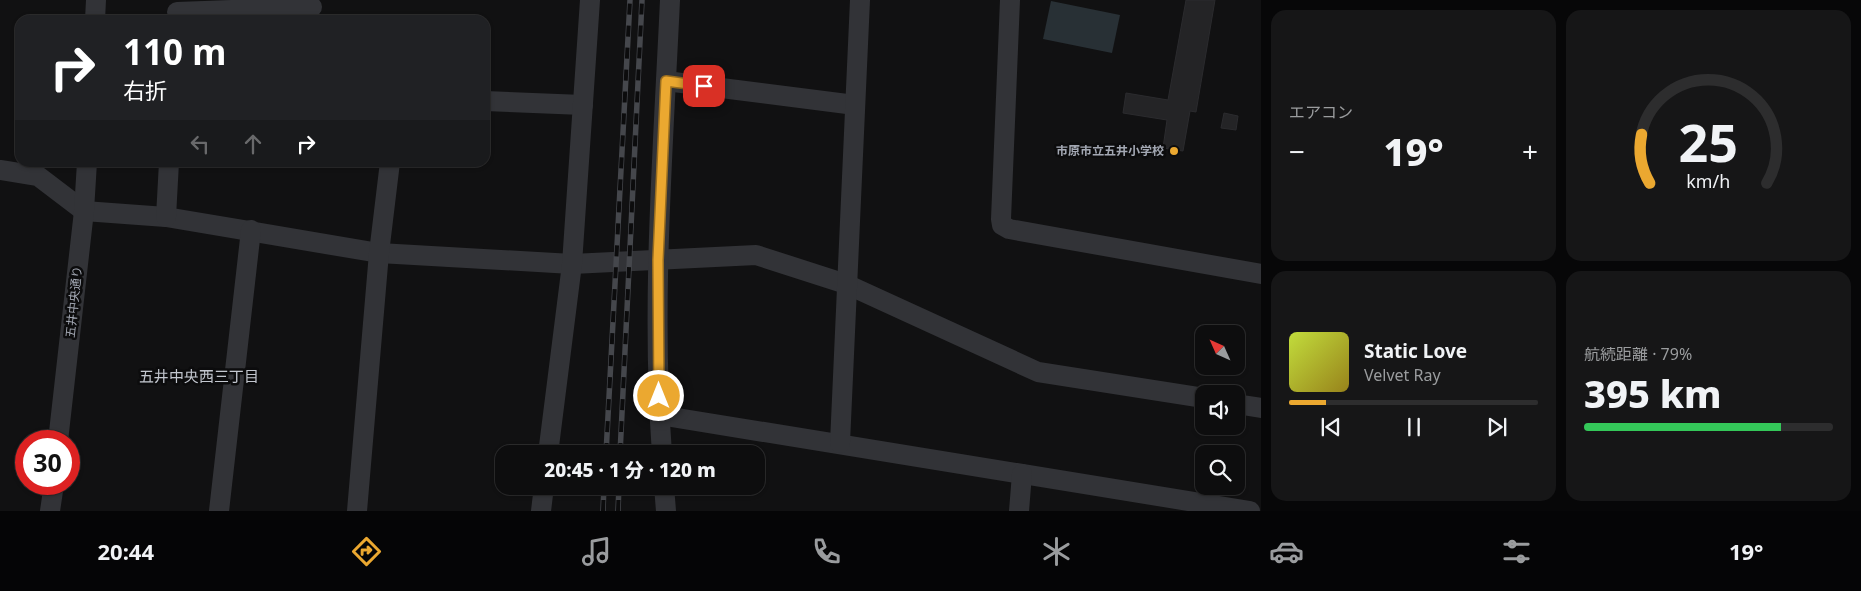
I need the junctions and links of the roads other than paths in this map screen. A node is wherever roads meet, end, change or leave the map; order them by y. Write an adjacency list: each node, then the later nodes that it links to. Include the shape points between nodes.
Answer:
1 (96, 0): 8 (street)
2 (590, 0): 11 (street)
3 (670, 0): 9 (street)
4 (860, 0): 12 (street)
5 (1010, 0): 23 (street, via 1002,225 1009,229)
6 (312, 9): 7 (street)
7 (177, 11)
8 (95, 15)
9 (666, 81): 12 (street); 21 (street)
10 (490, 101): 11 (street)
11 (583, 105): 22 (street)
12 (855, 105): 24 (street)
13 (87, 167): 17 (street, 五井中央通り)
14 (169, 167): 18 (street)
15 (389, 167): 20 (street)
16 (0, 170): 17 (street, via 38,176)
17 (84, 211): 18 (street); 29 (street, 五井中央通り)
18 (166, 217): 19 (street)
19 (251, 230): 20 (street); 38 (street)
20 (379, 253): 22 (street); 39 (street)
21 (658, 260): 22 (street); 24 (street, via 756,255); 28 (street)
22 (572, 264): 31 (street)
23 (1261, 274)
24 (846, 284): 25 (street, via 1038,372); 30 (street)
25 (1195, 397)
26 (1245, 405): 27 (street)
27 (1261, 408)
28 (659, 415): 30 (street); 32 (street)
29 (59, 430)
30 (840, 443): 33 (street)
31 (549, 445)
32 (661, 445)
33 (1022, 474): 42 (street); 43 (street)
34 (52, 495): 37 (street)
35 (543, 495): 40 (street)
36 (665, 495): 41 (street)
37 (50, 511)
38 (219, 511)
39 (357, 511)
40 (541, 511)
41 (666, 511)
42 (1019, 511)
43 (1250, 511)

